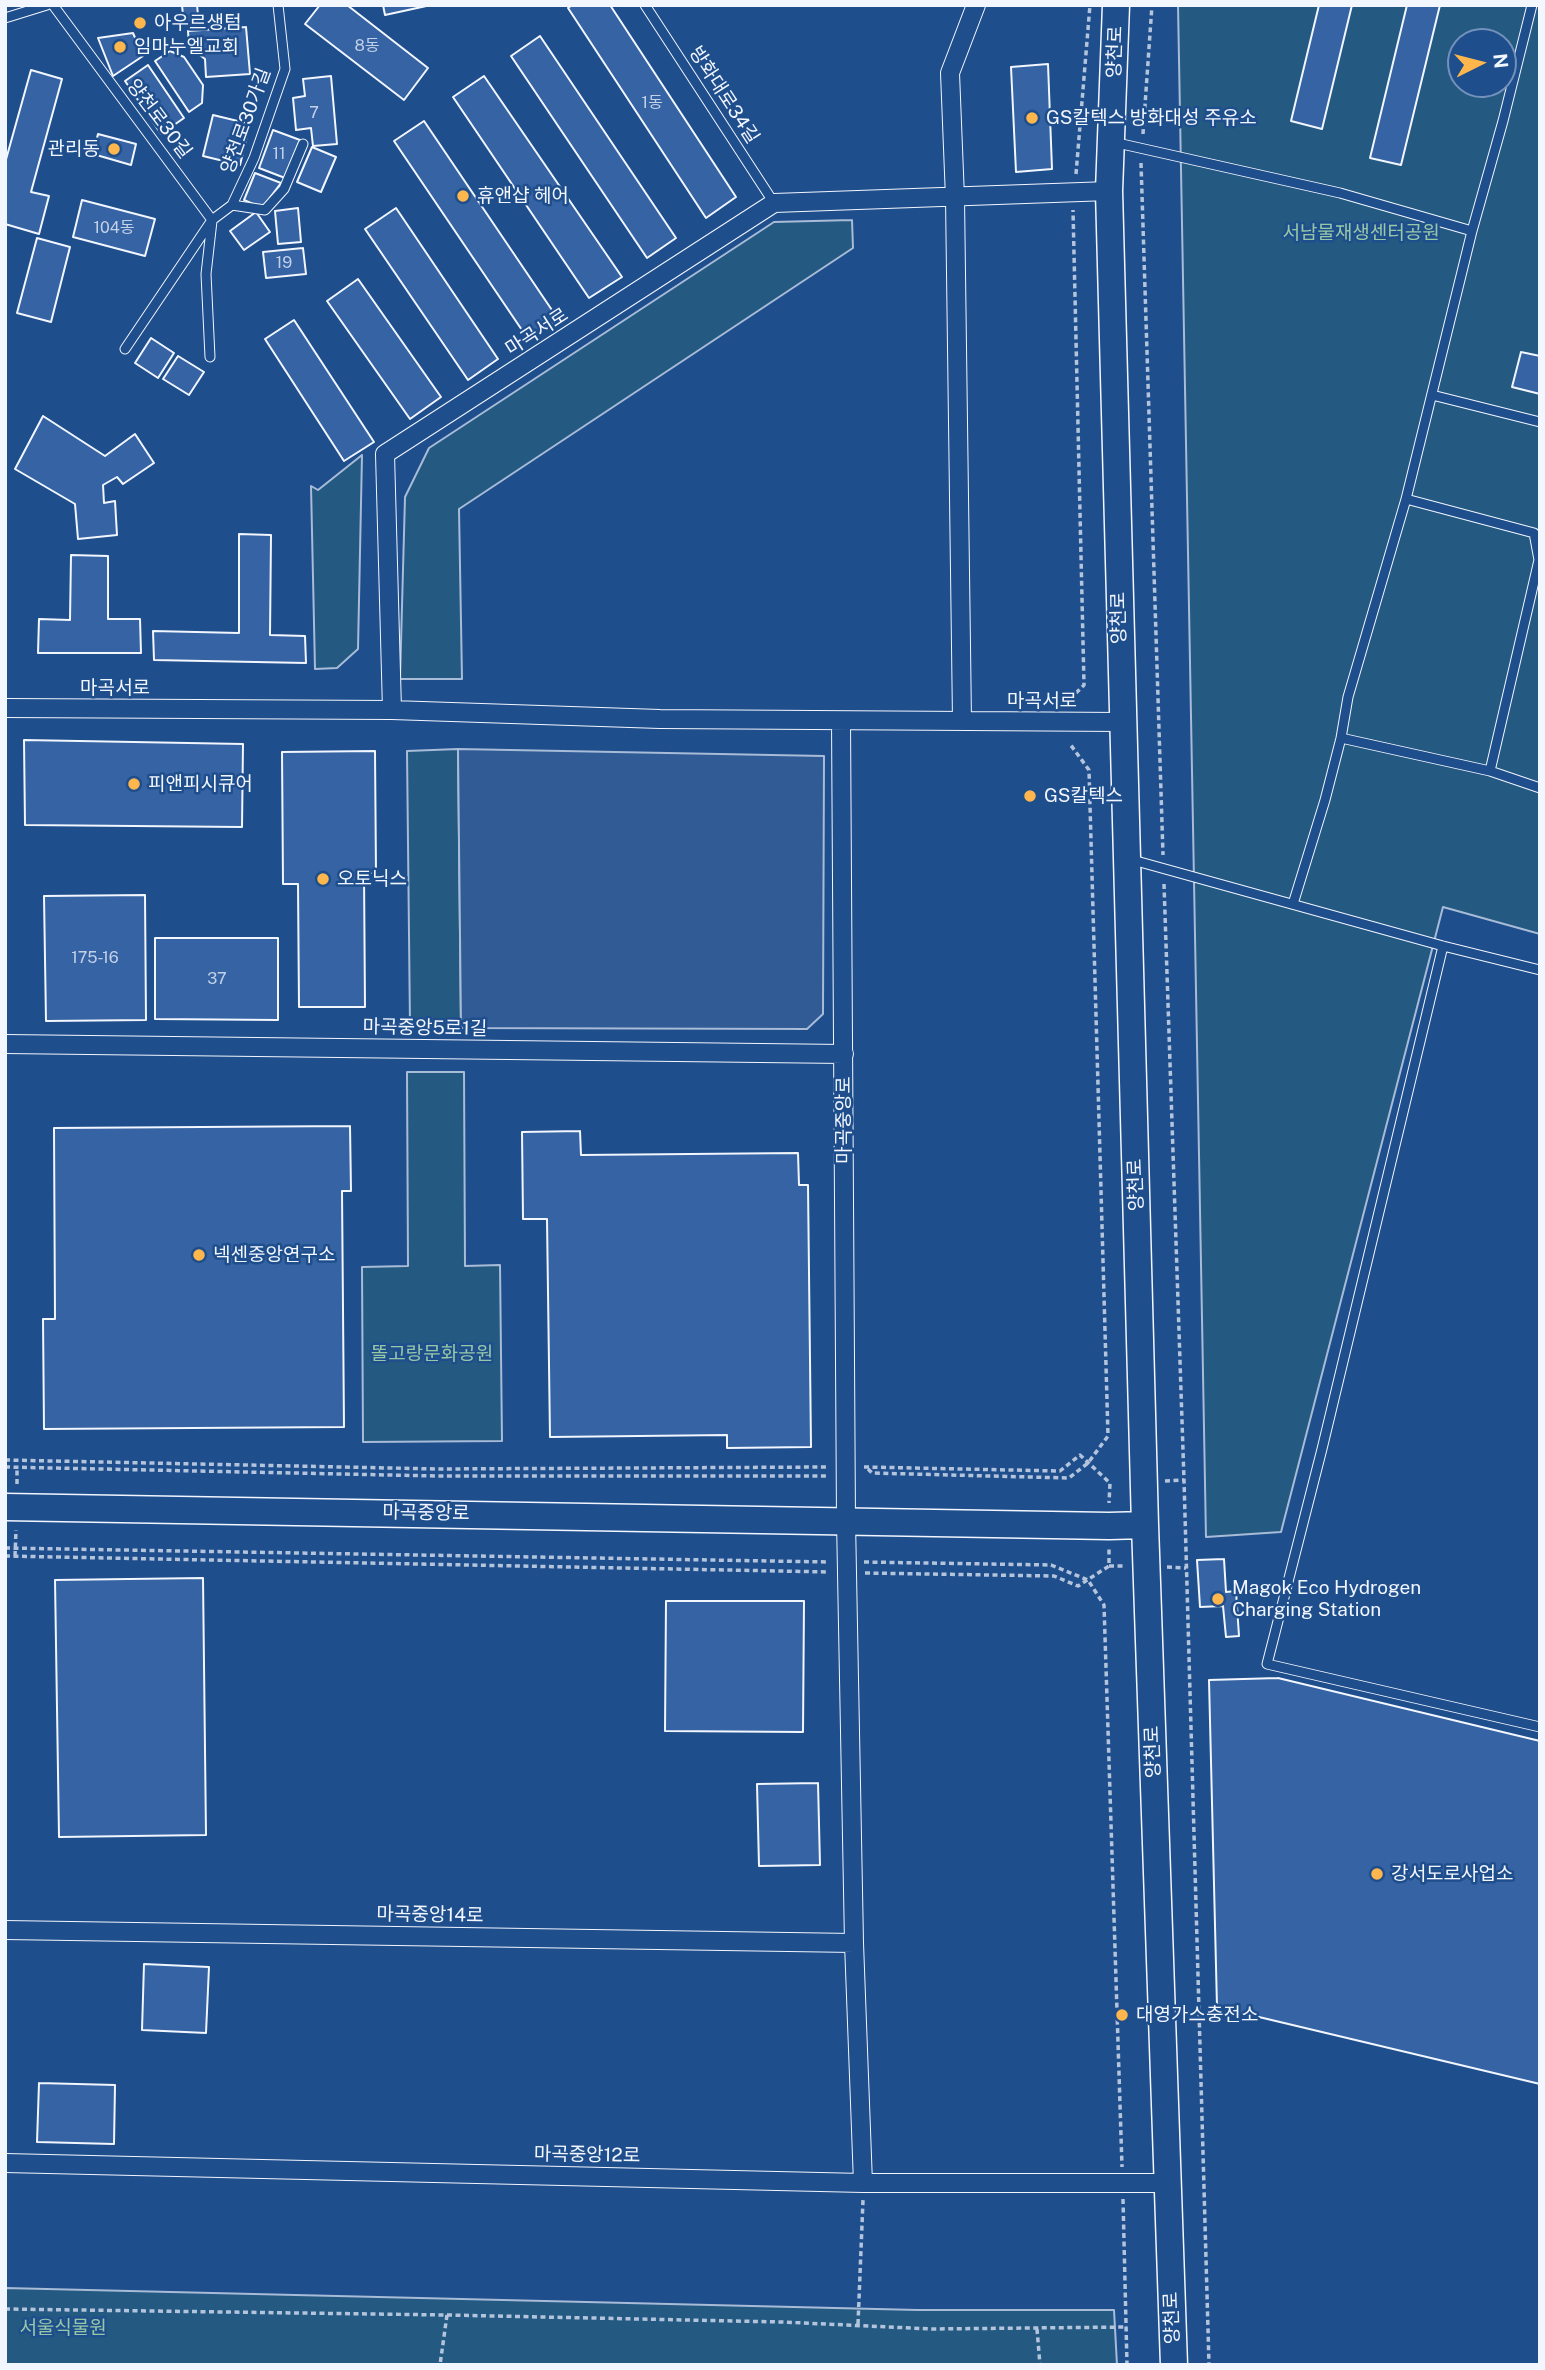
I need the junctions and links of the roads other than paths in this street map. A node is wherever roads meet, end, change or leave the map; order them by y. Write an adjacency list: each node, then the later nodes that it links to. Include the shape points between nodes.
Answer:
1 (50, 5): 7 (lane, 양천로30길); 14 (lane, 양천로30길)
2 (278, 5): 13 (lane, 양천로30가길, via 285,69)
3 (645, 5): 12 (lane, 방화대로34길)
4 (976, 5): 11 (street, via 950,73)
5 (1116, 5): 8 (main road, 양천로)
6 (1531, 5): 15 (lane)
7 (5, 18)
8 (1112, 142): 10 (main road, 양천로); 15 (lane, via 1340,193)
9 (303, 144): 13 (lane, 양천로30가길, via 284,189 265,211)
10 (1109, 191): 11 (street); 25 (main road, 양천로)
11 (955, 198): 12 (street); 24 (street)
12 (775, 203): 22 (street, 마곡서로, via 385,454)
13 (232, 205): 14 (lane, 양천로30가길)
14 (212, 220): 16 (lane, 양천로30가길); 17 (lane, via 206,274)
15 (1472, 231): 18 (lane)
16 (125, 349)
17 (210, 357)
18 (1432, 395): 19 (lane); 20 (lane)
19 (1540, 422)
20 (1406, 499): 26 (lane, via 1348,697); 27 (lane, via 1534,533 1539,560)
21 (5, 708): 22 (street, 마곡서로)
22 (392, 710): 23 (street, 마곡서로)
23 (841, 721): 24 (street, 마곡서로); 34 (street, 마곡중앙로)
24 (962, 722): 25 (street, 마곡서로)
25 (1122, 722): 29 (main road, 양천로)
26 (1341, 738): 27 (lane); 30 (lane)
27 (1490, 771): 28 (lane)
28 (1540, 788)
29 (1126, 858): 30 (lane); 37 (main road, 양천로)
30 (1293, 904): 31 (lane)
31 (1443, 946): 32 (lane); 38 (lane, via 1267,1664)
32 (1540, 970)
33 (5, 1044): 34 (street, 마곡중앙5로1길)
34 (844, 1054): 36 (street, 마곡중앙로)
35 (5, 1507): 36 (main road, 마곡중앙로)
36 (846, 1520): 37 (main road, 마곡중앙로); 40 (street)
37 (1145, 1525): 43 (main road, 양천로)
38 (1540, 1727)
39 (5, 1930): 40 (street, 마곡중앙14로)
40 (854, 1943): 42 (street)
41 (5, 2163): 42 (street, 마곡중앙12로)
42 (863, 2183): 43 (street, 마곡중앙12로)
43 (1167, 2183): 44 (main road, 양천로)
44 (1174, 2365)

